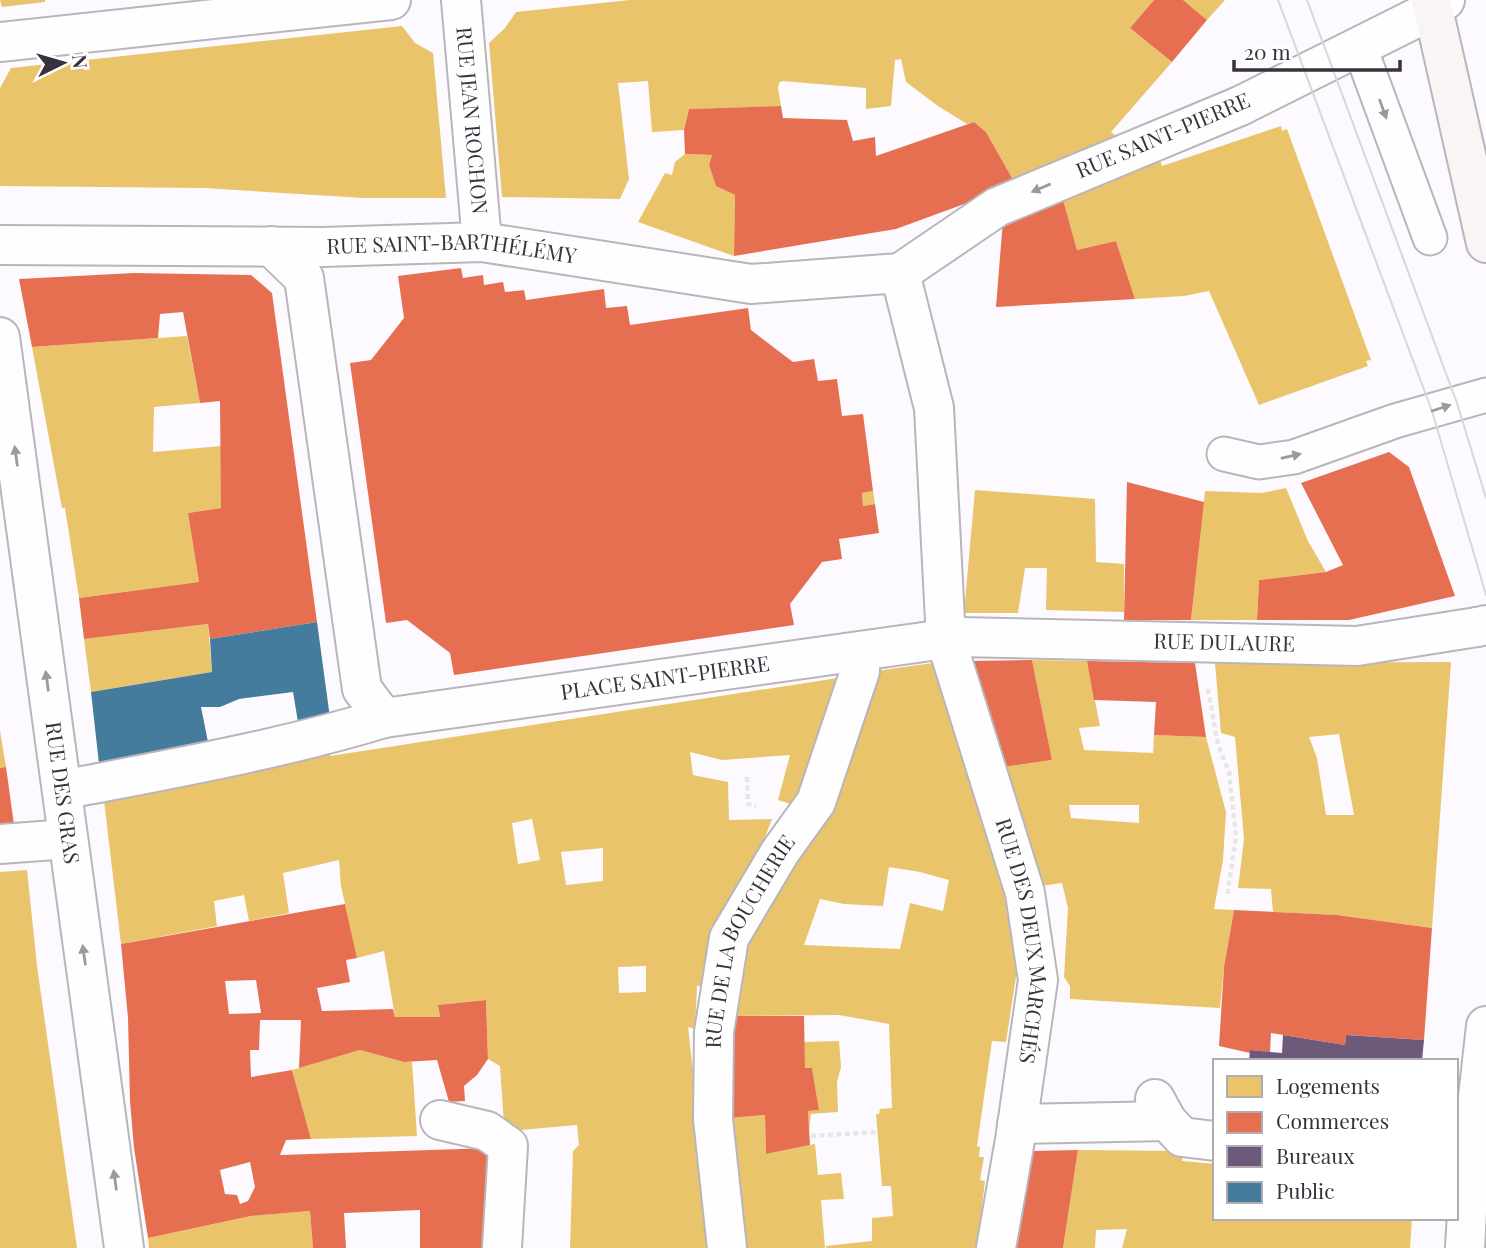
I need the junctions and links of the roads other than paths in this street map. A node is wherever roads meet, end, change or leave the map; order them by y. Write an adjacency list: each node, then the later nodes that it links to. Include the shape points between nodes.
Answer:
1 (391, 0): 4 (street)
2 (461, 0): 7 (street, RUE JEAN ROCHON)
3 (1436, 3): 5 (street, RUE SAINT-PIERRE); 8 (main road)
4 (0, 42)
5 (1359, 45): 6 (lane, one-way to 6); 11 (street, RUE SAINT-PIERRE, one-way to 11, via 1240,106 997,207)
6 (1430, 238)
7 (482, 242): 10 (street, RUE SAINT-BARTHÉLÉMY); 11 (street, RUE SAINT-BARTHÉLÉMY, via 751,284)
8 (1486, 243)
9 (0, 244): 10 (street, RUE SAINT-BARTHÉLÉMY)
10 (271, 246): 18 (street, via 304,278 362,689)
11 (900, 273): 16 (street, via 934,408)
12 (0, 337): 19 (street, RUE DES GRAS, one-way to 12)
13 (1486, 395): 14 (lane, one-way to 13, via 1259,462 1294,457)
14 (1224, 454)
15 (1481, 626): 16 (street, RUE DULAURE, via 1357,646)
16 (953, 639): 17 (street, PLACE SAINT-PIERRE); 24 (street, RUE DES DEUX MARCHÉS, via 1025,893 1037,968)
17 (860, 652): 18 (street, PLACE SAINT-PIERRE); 29 (street, RUE DE LA BOUCHERIE, via 860,671 816,802 729,938 714,1031 713,1119)
18 (384, 718): 19 (street, PLACE SAINT-PIERRE, via 210,761)
19 (62, 790): 20 (street, RUE DES GRAS)
20 (68, 839): 21 (street); 27 (street, RUE DES GRAS, one-way to 20)
21 (0, 844)
22 (1486, 1026): 26 (street)
23 (440, 1121): 28 (street, via 487,1131 508,1146)
24 (1017, 1124): 25 (street, via 1161,1110 1182,1137); 30 (street, RUE DES DEUX MARCHÉS)
25 (1213, 1141)
26 (1463, 1176): 31 (street)
27 (124, 1248)
28 (502, 1248)
29 (727, 1248)
30 (996, 1248)
31 (1465, 1248)

